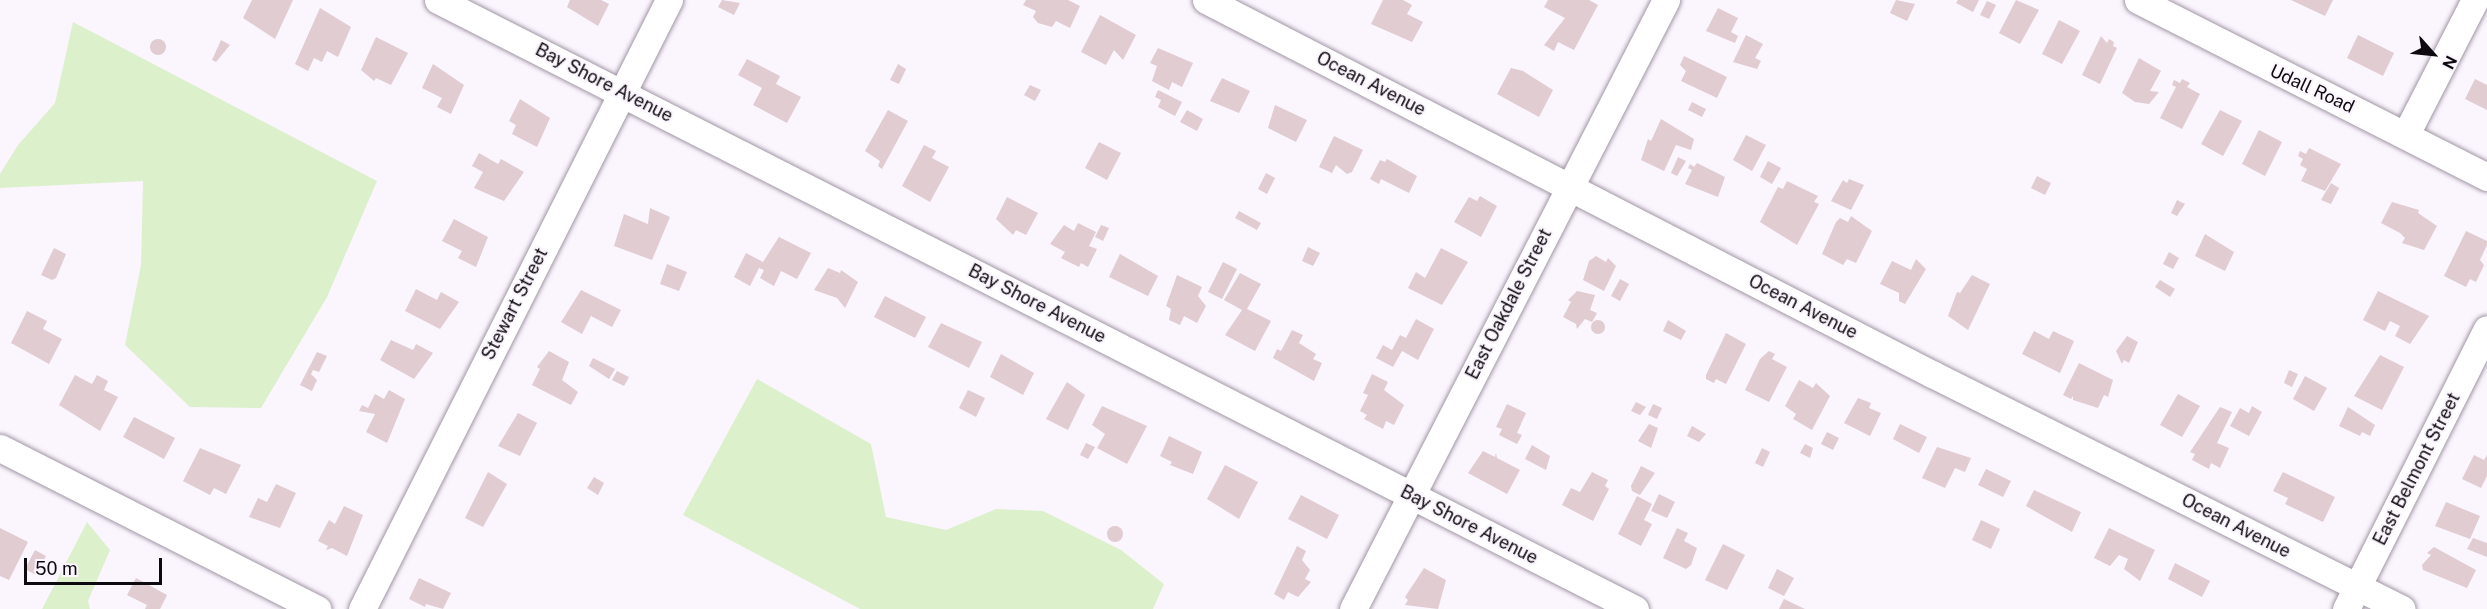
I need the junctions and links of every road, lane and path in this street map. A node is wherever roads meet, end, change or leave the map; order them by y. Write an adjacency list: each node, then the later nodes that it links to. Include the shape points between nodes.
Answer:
1 (438, 0): 7 (street, Bay Shore Avenue)
2 (669, 0): 7 (street, Stewart Street)
3 (1206, 0): 10 (street, Ocean Avenue)
4 (1666, 0): 10 (street, East Oakdale Street)
5 (2138, 0): 8 (street, Udall Road, via 2281,76)
6 (2475, 0): 8 (street)
7 (623, 91): 13 (street, Bay Shore Avenue); 16 (street, Stewart Street)
8 (2406, 134): 9 (street, Udall Road)
9 (2487, 177)
10 (1569, 187): 13 (street, East Oakdale Street); 14 (street, Ocean Avenue)
11 (2487, 329): 14 (street, East Belmont Street)
12 (0, 448): 15 (street)
13 (1411, 496): 17 (street, East Oakdale Street); 18 (street, Bay Shore Avenue)
14 (2352, 598): 19 (street, Ocean Avenue)
15 (318, 609)
16 (362, 609)
17 (1353, 609)
18 (1635, 609)
19 (2402, 609)

